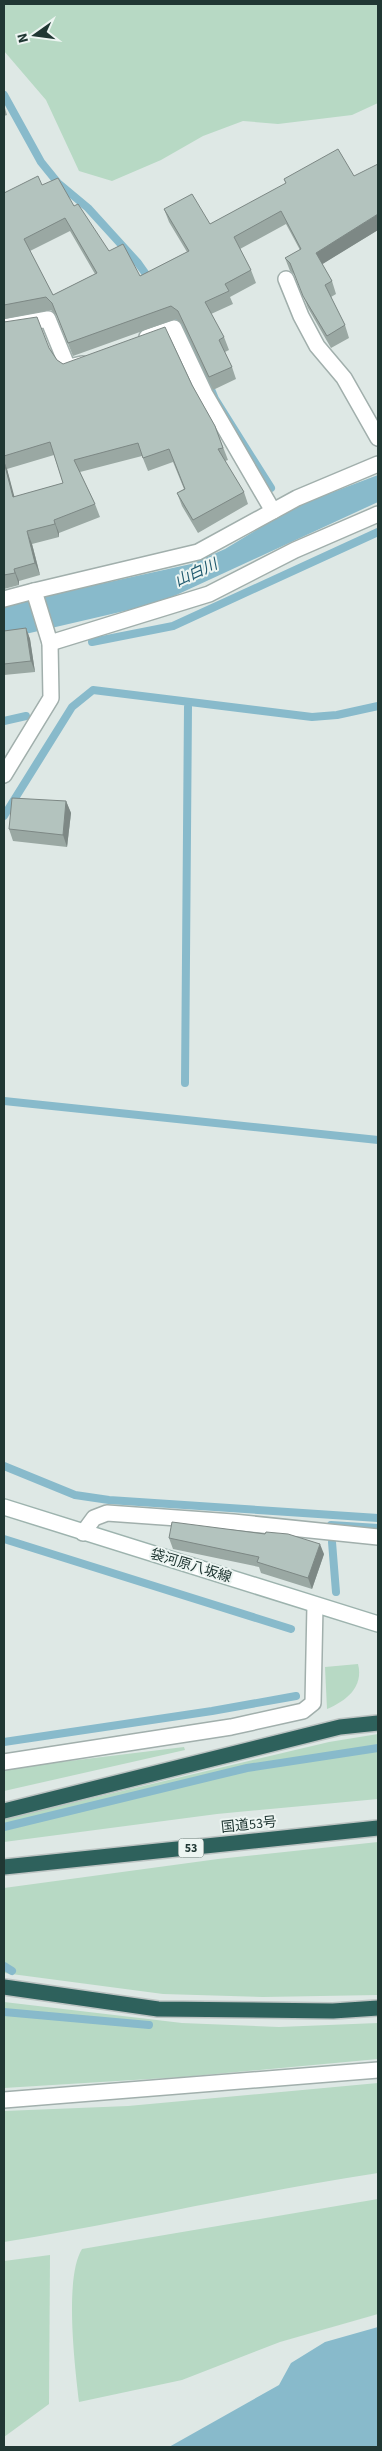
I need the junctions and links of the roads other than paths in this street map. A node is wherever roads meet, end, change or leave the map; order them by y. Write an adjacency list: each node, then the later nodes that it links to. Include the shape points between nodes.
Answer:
1 (286, 279): 5 (street, via 317,346 344,378)
2 (4, 327): 4 (street, via 48,319 69,367)
3 (131, 344): 7 (street, via 174,328 205,394)
4 (96, 358)
5 (378, 438)
6 (378, 464): 7 (street)
7 (273, 511): 9 (street, via 198,552)
8 (378, 514): 11 (street, via 295,550 209,594)
9 (34, 591): 10 (street); 11 (street)
10 (4, 599)
11 (50, 643): 12 (street, via 51,698)
12 (4, 775)
13 (4, 1507): 14 (street, 袋河原八坂線)
14 (83, 1533): 15 (street, via 94,1518 107,1513); 16 (street, 袋河原八坂線)
15 (378, 1537)
16 (315, 1605): 17 (street, 袋河原八坂線); 19 (street, via 313,1703 303,1711 231,1727)
17 (378, 1624)
18 (378, 1723): 20 (highway, via 340,1727)
19 (4, 1762)
20 (4, 1810)
21 (378, 1828): 22 (highway, 国道53号 / 53)
22 (4, 1867)
23 (4, 1987): 24 (highway, via 158,2009 333,2012)
24 (378, 2008)
25 (378, 2070): 26 (street)
26 (4, 2100)

